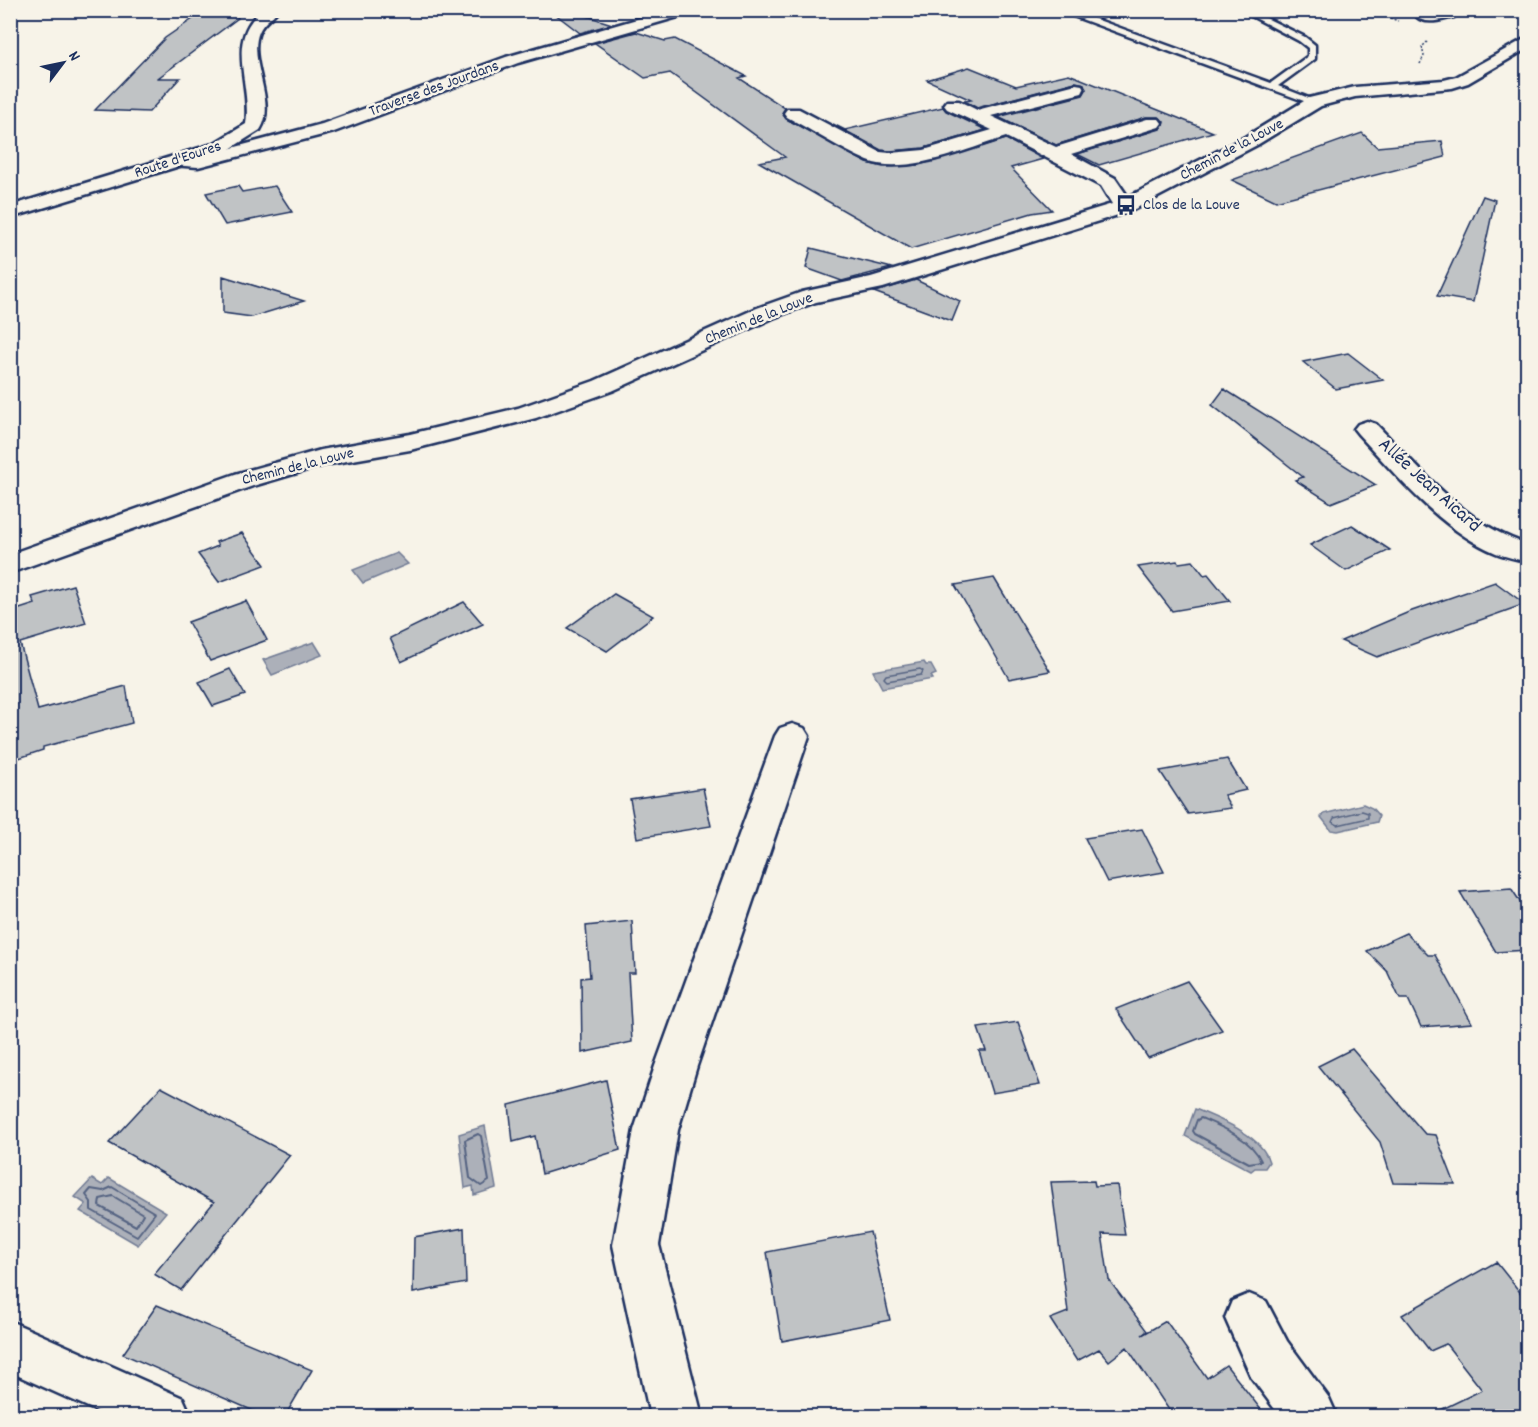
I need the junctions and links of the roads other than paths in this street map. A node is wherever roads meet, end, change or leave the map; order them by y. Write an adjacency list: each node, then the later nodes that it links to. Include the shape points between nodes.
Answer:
1 (271, 10): 17 (street, Route d'Eoures, via 251,27 247,44 256,90 258,114 254,126 219,148)
2 (687, 10): 17 (street, Traverse des Jourdans, via 512,60 328,128 214,158)
3 (1075, 10): 8 (lane, via 1076,14)
4 (1243, 10): 8 (lane, via 1312,47 1312,57)
5 (1452, 10): 6 (street, via 1449,14)
6 (1424, 17)
7 (1527, 40): 10 (street, Chemin de la Louve, via 1462,80 1446,85 1354,92)
8 (1272, 87): 10 (lane)
9 (1076, 89): 13 (street)
10 (1315, 102): 20 (street, Chemin de la Louve, via 1251,141)
11 (953, 105): 13 (street)
12 (793, 113): 18 (street, via 875,157)
13 (977, 115): 15 (street)
14 (1154, 123): 16 (street)
15 (1010, 130): 16 (street); 18 (street)
16 (1055, 153): 20 (street, via 1108,182)
17 (179, 160): 21 (street, Route d'Eoures)
18 (895, 160): 19 (street)
19 (861, 171)
20 (1124, 207): 24 (street, Chemin de la Louve, via 875,283 810,297 765,313 603,386 527,413 410,442 321,458 244,480)
21 (10, 212)
22 (1366, 429): 23 (street, Allée Jean Aicard, via 1469,528)
23 (1527, 553)
24 (10, 564)
25 (792, 736): 29 (street, via 656,1130 636,1245)
26 (1249, 1318): 30 (street, via 1269,1359)
27 (10, 1346): 28 (street)
28 (165, 1416)
29 (676, 1416)
30 (1311, 1416)

